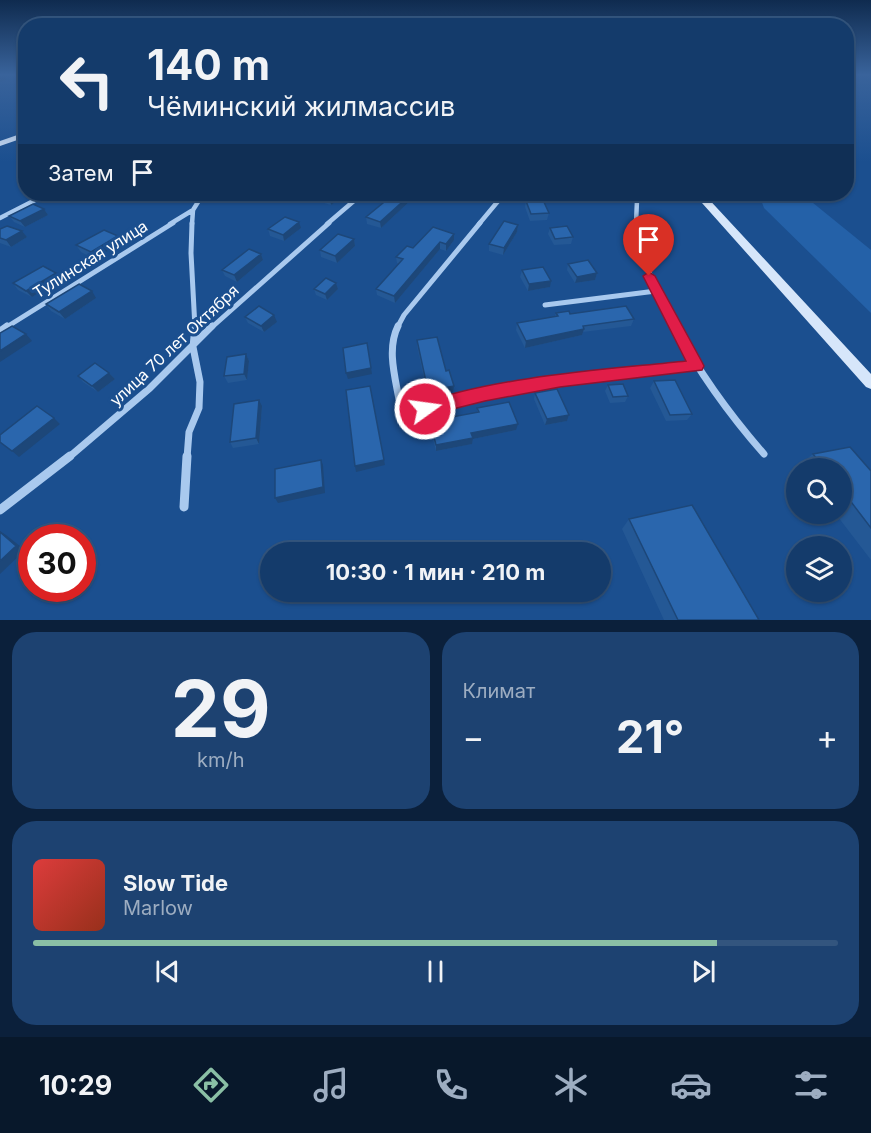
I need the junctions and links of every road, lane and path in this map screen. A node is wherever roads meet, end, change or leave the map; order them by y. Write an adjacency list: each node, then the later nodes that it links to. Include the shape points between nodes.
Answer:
1 (18, 137): 2 (main road)
2 (0, 144)
3 (33, 201): 10 (street)
4 (199, 201): 9 (street)
5 (354, 201): 14 (street, улица 70 лет Октября)
6 (498, 201): 15 (street, via 404,315 393,336 400,405 410,412 560,381)
7 (637, 201): 11 (street, via 639,251)
8 (705, 201): 16 (main road)
9 (193, 210): 13 (street, Тулинская улица); 14 (street)
10 (0, 218)
11 (656, 291): 12 (street); 15 (street)
12 (544, 305)
13 (0, 331)
14 (193, 347): 18 (street, via 200,382 199,408 189,432); 19 (street, улица 70 лет Октября, via 87,442)
15 (696, 366): 17 (street, via 726,410)
16 (871, 383)
17 (764, 454)
18 (184, 507)
19 (0, 510)

